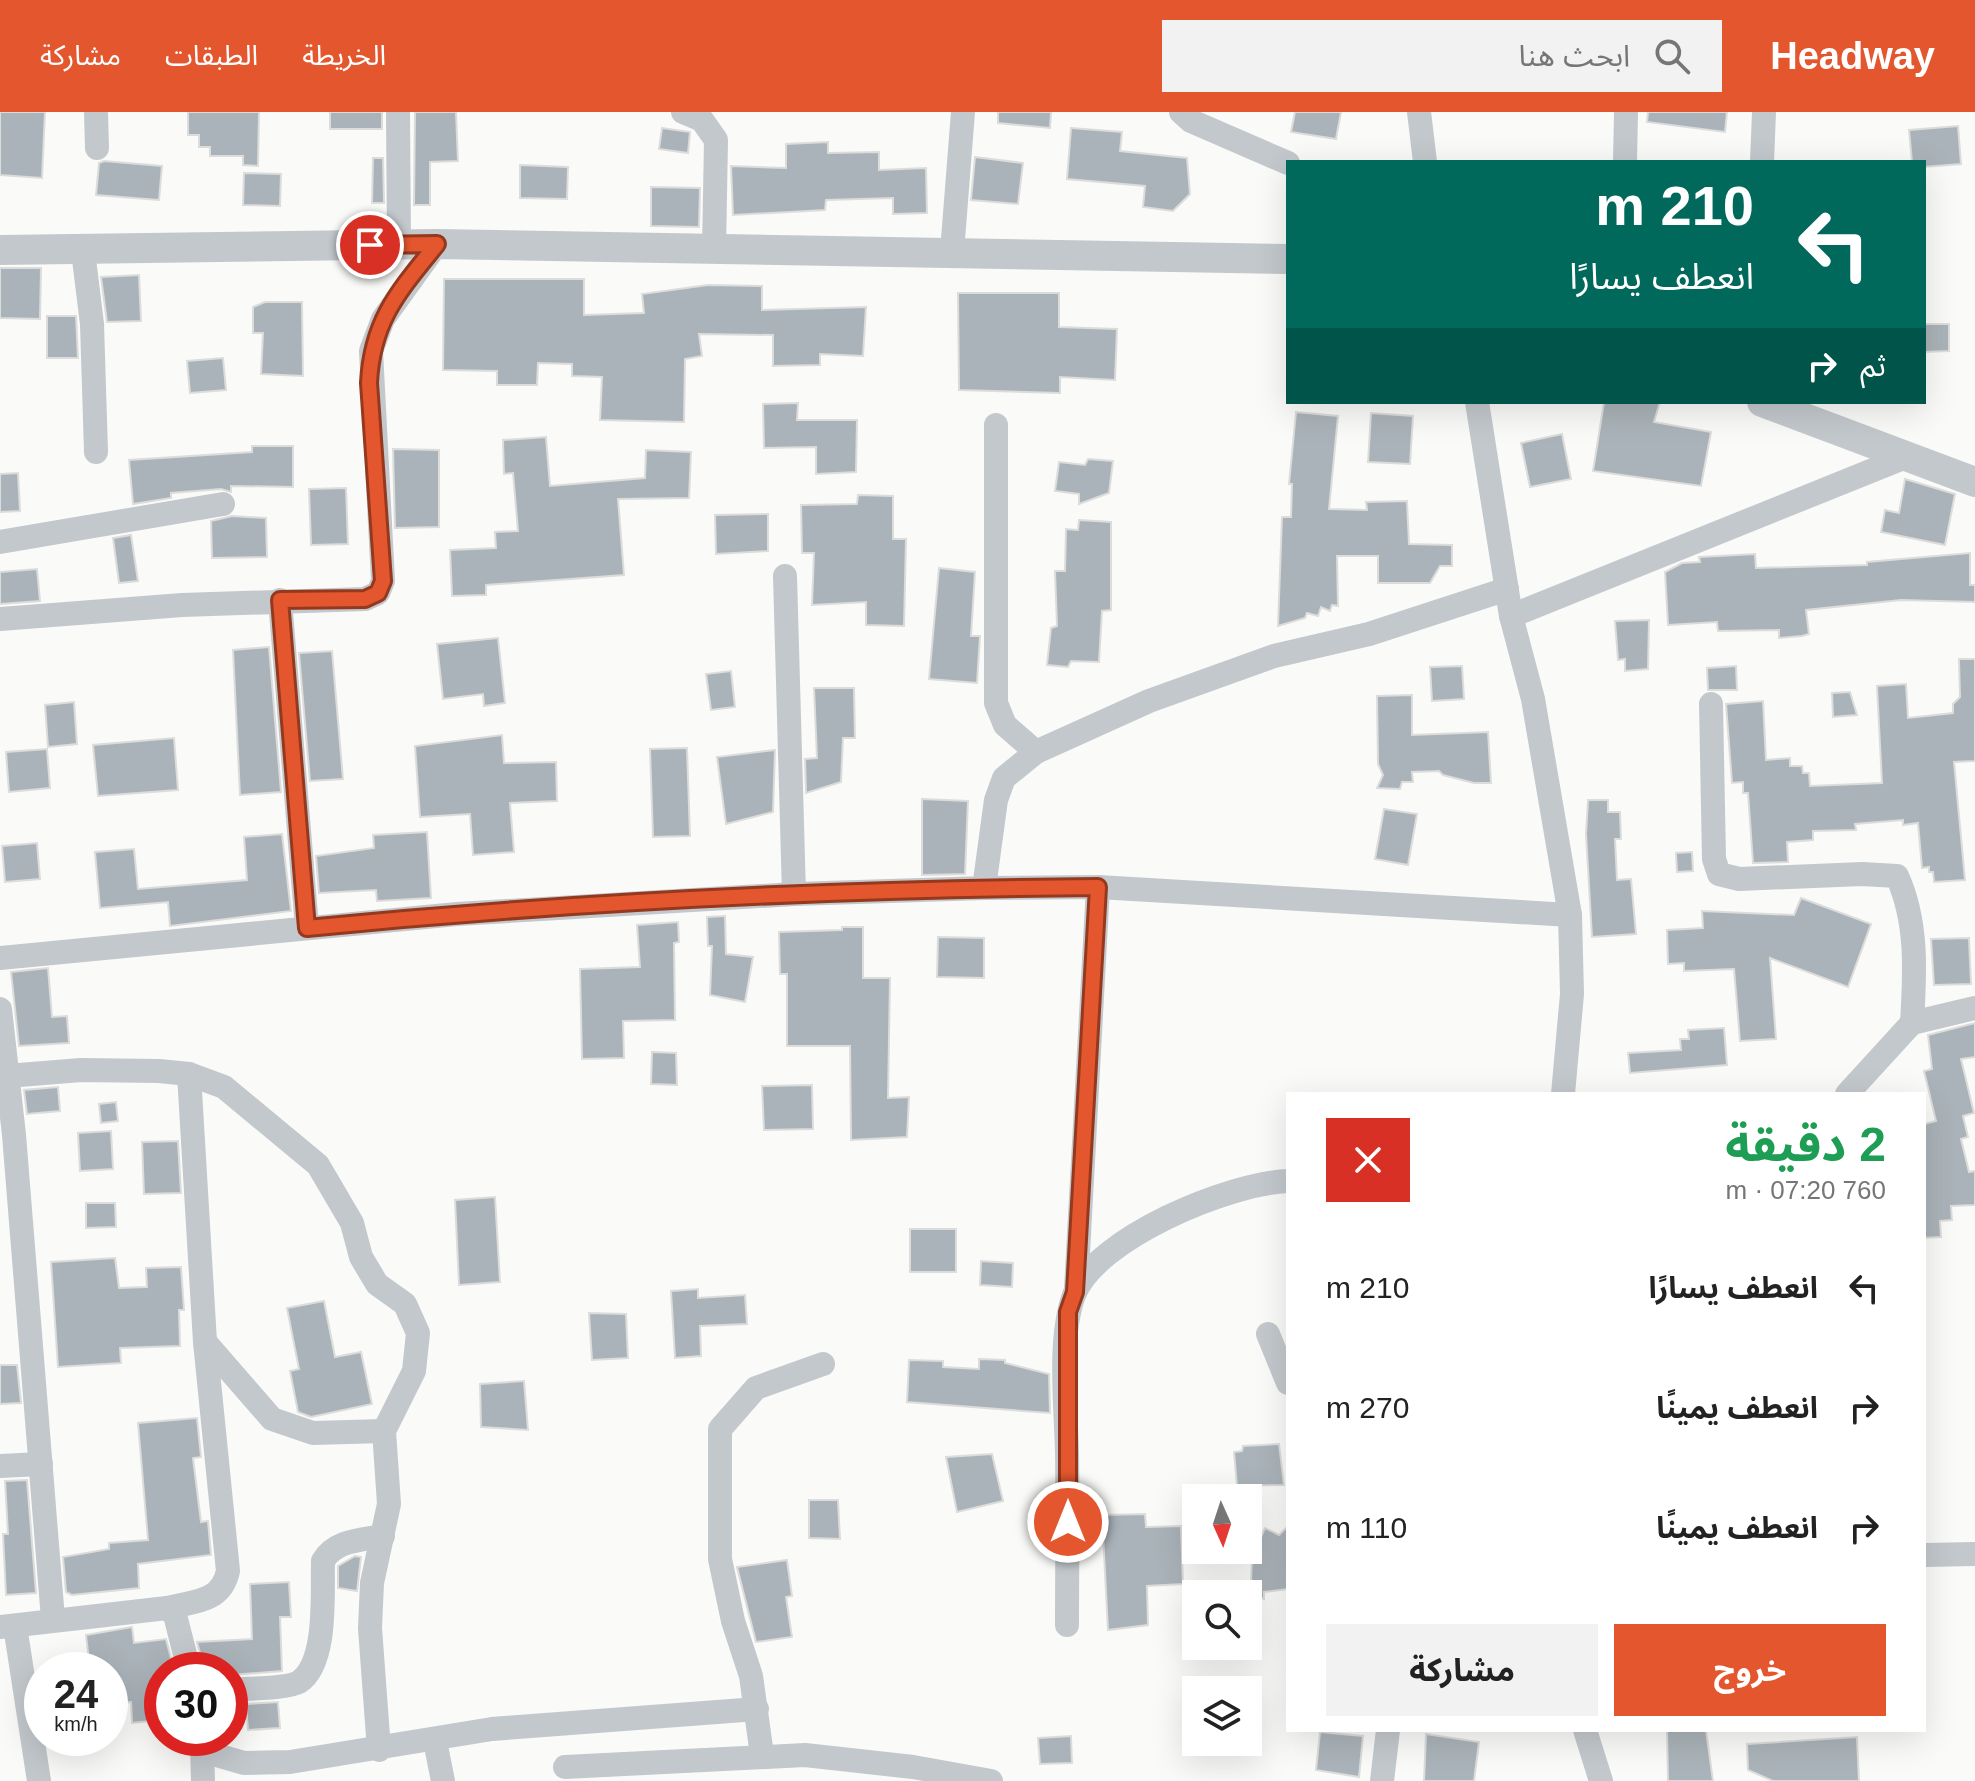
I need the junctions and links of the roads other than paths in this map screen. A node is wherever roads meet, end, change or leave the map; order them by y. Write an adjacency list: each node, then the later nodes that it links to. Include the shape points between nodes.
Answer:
1 (96, 112): 9 (street)
2 (398, 112): 15 (street)
3 (683, 112): 17 (street, via 702,120 716,140)
4 (963, 112): 19 (street)
5 (1181, 112): 13 (street)
6 (1419, 112): 10 (street)
7 (1626, 112): 11 (street)
8 (1764, 112): 12 (street)
9 (97, 148)
10 (1425, 160)
11 (1625, 160)
12 (1762, 160)
13 (1286, 162)
14 (437, 244): 15 (street); 17 (street); 31 (street, via 383,319 371,351 383,581 378,593 365,599)
15 (399, 245): 18 (street)
16 (0, 250): 18 (street)
17 (714, 250): 19 (street)
18 (83, 251): 24 (street, via 92,324)
19 (952, 252): 20 (street)
20 (1286, 259)
21 (1477, 404): 30 (street)
22 (1767, 404): 25 (street)
23 (996, 425): 35 (street, via 996,703 1005,725)
24 (96, 452)
25 (1908, 456): 26 (street); 32 (street)
26 (1972, 477)
27 (223, 504): 28 (street)
28 (0, 542)
29 (785, 576): 38 (street)
30 (1507, 589): 32 (street); 35 (street, via 1369,634 1274,656 1149,701)
31 (280, 600): 33 (street); 40 (street)
32 (1511, 616): 39 (street, via 1533,699)
33 (0, 619)
34 (1711, 704): 44 (street, via 1714,859 1719,874 1739,879 1897,876 1908,900 1916,970)
35 (1036, 752): 37 (street, via 1004,778)
36 (1098, 887): 37 (street); 39 (street); 51 (street)
37 (984, 888): 38 (street)
38 (794, 894): 40 (street)
39 (1570, 915): 47 (street, via 1572,994)
40 (307, 928): 41 (street)
41 (0, 958)
42 (1975, 1008): 44 (street)
43 (0, 1009): 46 (street)
44 (1912, 1023): 48 (street)
45 (189, 1074): 46 (street, via 81,1070); 53 (street); 56 (street, via 248,1103 318,1165 352,1223 361,1257 377,1284 405,1304 418,1333 414,1371)
46 (7, 1076): 49 (street)
47 (1563, 1092)
48 (1849, 1092)
49 (7, 1136): 57 (street)
50 (1286, 1181): 51 (street, via 1228,1191 1188,1205 1086,1273)
51 (1075, 1292): 64 (street, via 1068,1312 1066,1376)
52 (1268, 1334): 55 (street)
53 (205, 1342): 56 (street, via 272,1419 313,1433); 62 (street, via 228,1571 218,1594)
54 (823, 1364): 68 (street, via 756,1388 720,1429 720,1559)
55 (1286, 1378)
56 (384, 1431): 59 (street, via 389,1504)
57 (41, 1464): 58 (street); 63 (street)
58 (0, 1466)
59 (383, 1536): 67 (street, via 336,1546 323,1561 319,1645 311,1671 297,1684); 72 (street, via 374,1565 370,1628)
60 (1975, 1554): 61 (street)
61 (1926, 1555)
62 (167, 1608): 63 (street); 66 (street, via 175,1615)
63 (53, 1619): 65 (street)
64 (1067, 1625)
65 (7, 1627): 77 (street)
66 (184, 1652)
67 (248, 1688)
68 (757, 1709): 71 (street, via 492,1729); 73 (street)
69 (1388, 1732): 81 (street)
70 (1586, 1732): 82 (street)
71 (435, 1741): 72 (street); 79 (street)
72 (379, 1750): 75 (street, via 290,1762 244,1763)
73 (762, 1755): 76 (street); 80 (street, via 862,1761)
74 (202, 1756): 78 (street)
75 (220, 1756)
76 (565, 1767)
77 (39, 1781)
78 (203, 1781)
79 (443, 1781)
80 (991, 1781)
81 (1382, 1781)
82 (1601, 1781)

